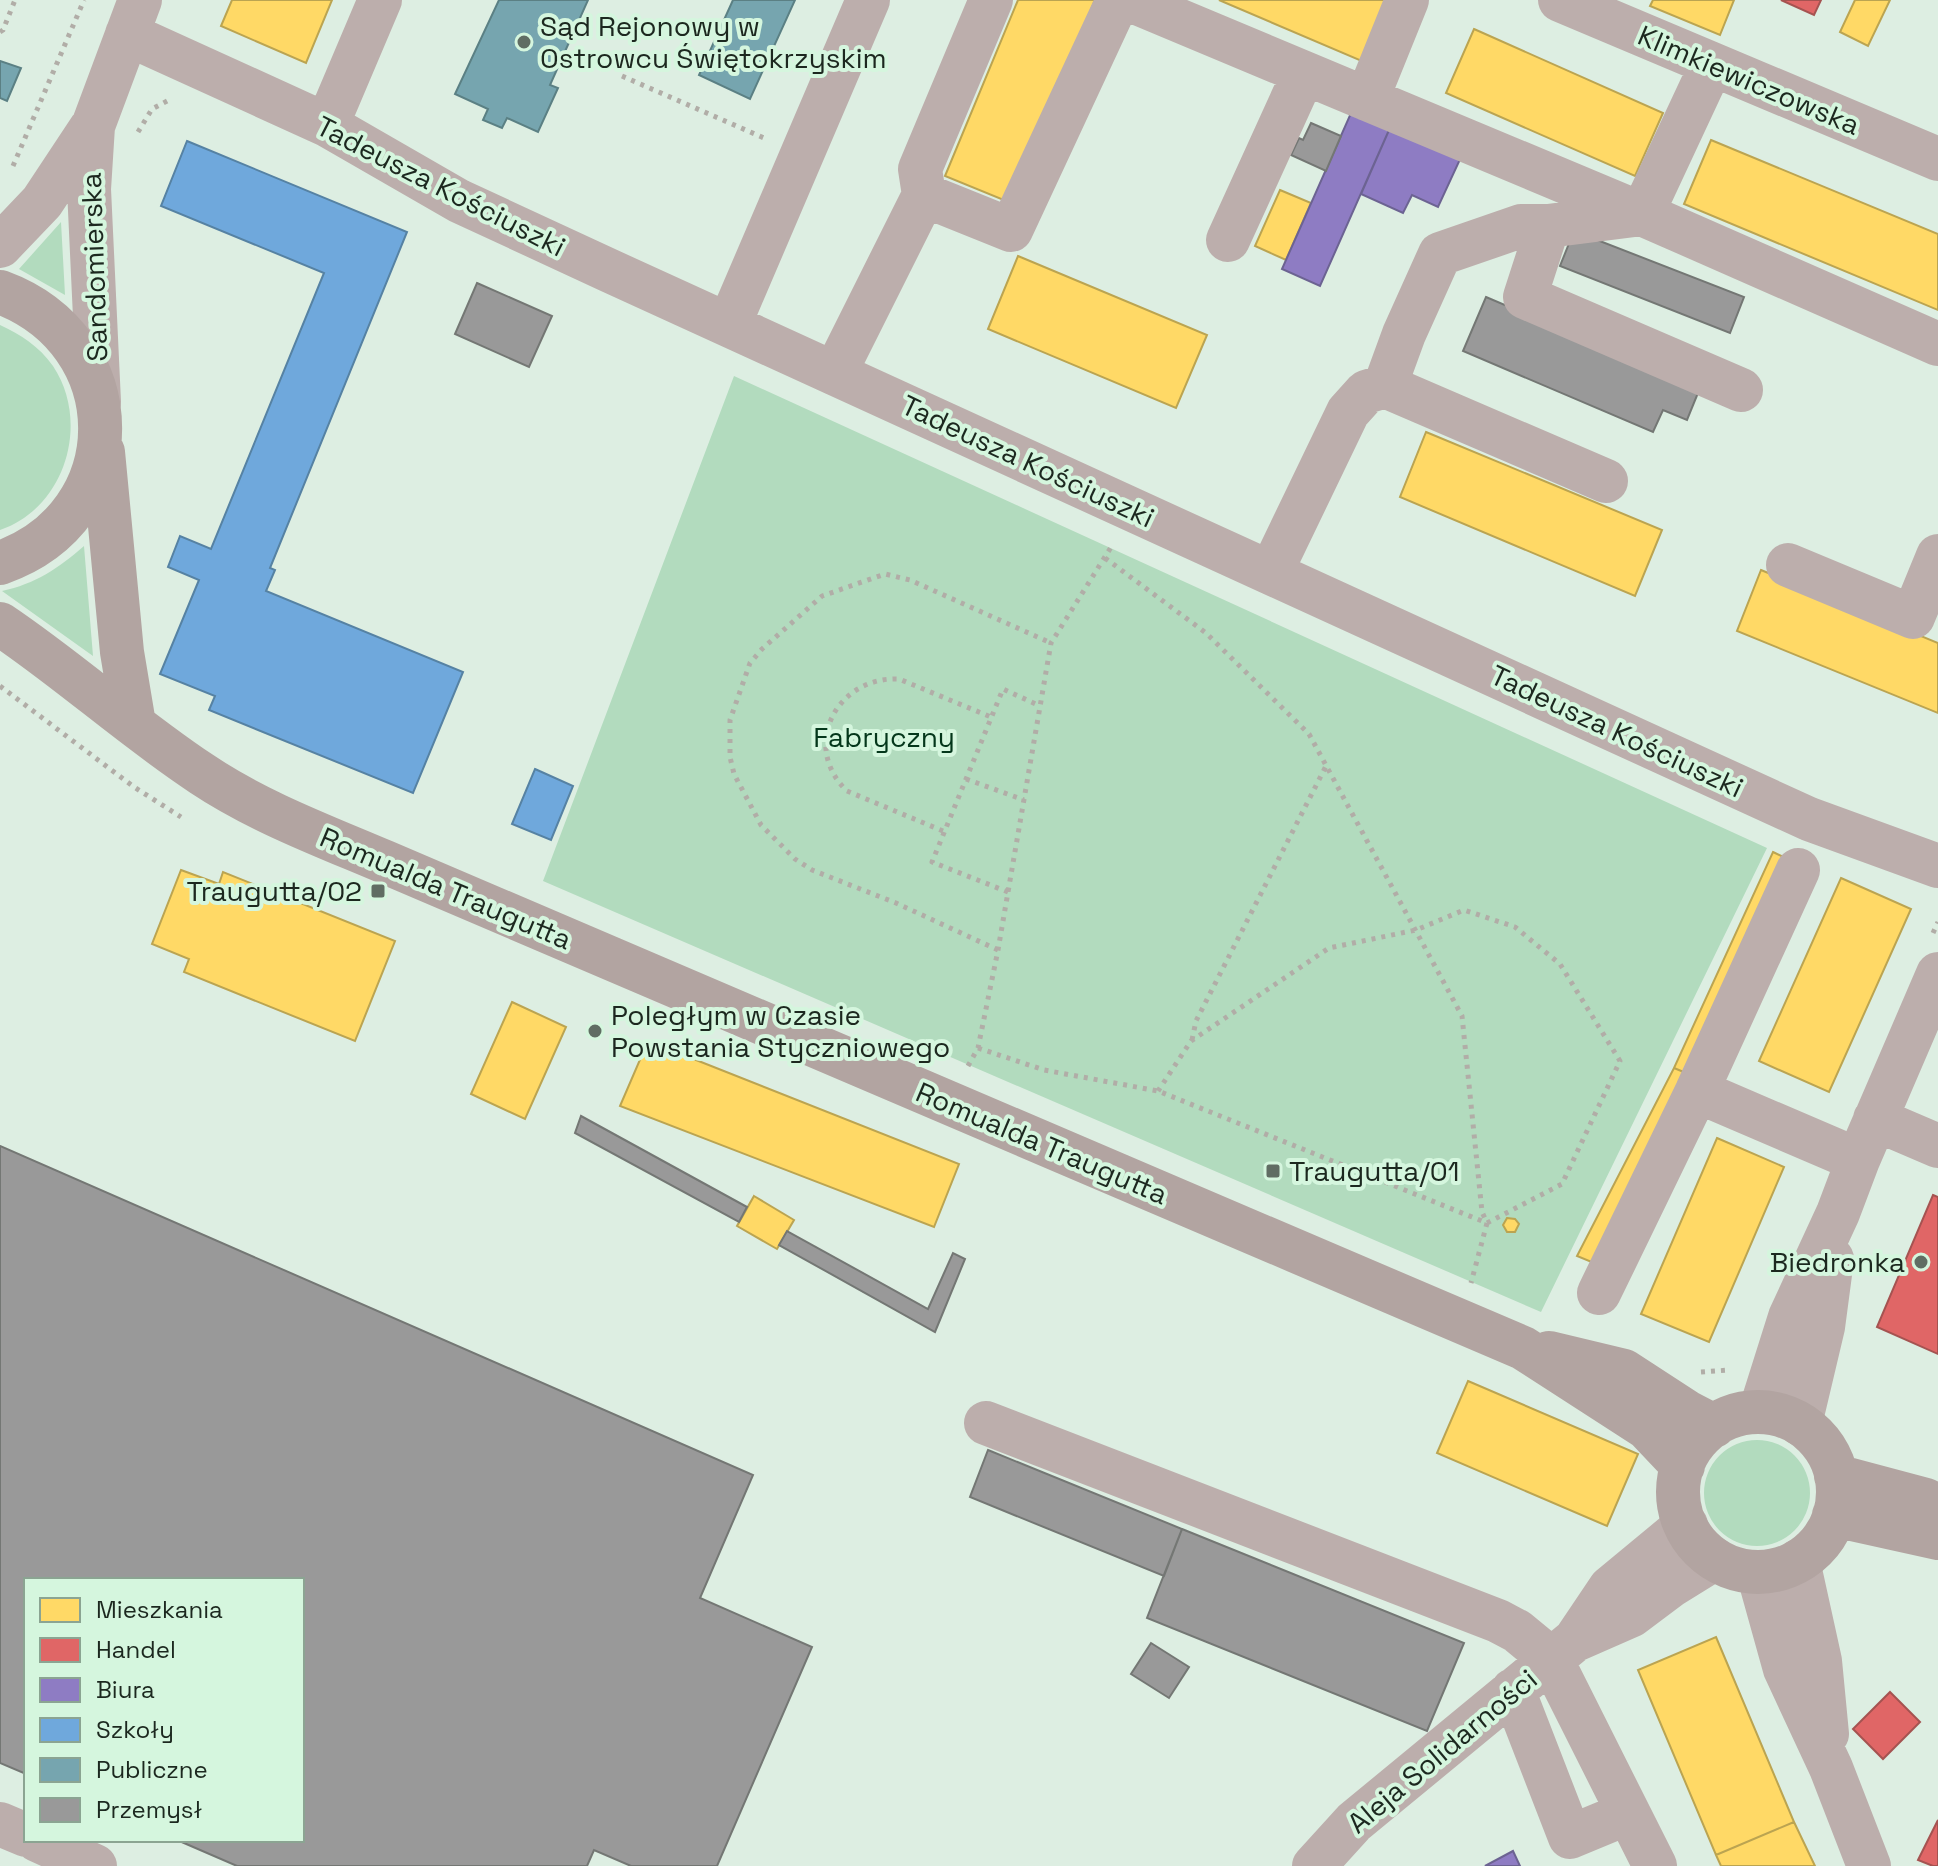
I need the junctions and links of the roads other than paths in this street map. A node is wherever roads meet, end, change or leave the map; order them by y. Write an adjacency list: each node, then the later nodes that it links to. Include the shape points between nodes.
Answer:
1 (380, 0): 12 (street)
2 (868, 0): 21 (street)
3 (991, 0): 15 (street, via 920,169)
4 (1118, 0): 15 (street, via 1011,230)
5 (1130, 0): 10 (street)
6 (1407, 0): 11 (street)
7 (1561, 0): 9 (street, Klimkiewiczowska)
8 (134, 17): 12 (street, Tadeusza Kościuszki); 13 (street, Sandomierska)
9 (1712, 64): 14 (street, Klimkiewiczowska); 16 (street)
10 (1304, 73): 11 (street); 18 (street)
11 (1367, 99): 16 (street)
12 (327, 125): 21 (street, Tadeusza Kościuszki, via 459,201)
13 (93, 126): 19 (street, Sandomierska, via 42,202); 26 (street, Sandomierska, via 89,189)
14 (1938, 159)
15 (924, 195): 23 (street)
16 (1642, 214): 17 (street); 22 (street)
17 (1548, 226): 24 (street, via 1521,226 1440,254); 25 (street, via 1525,297)
18 (1228, 240)
19 (0, 246)
20 (0, 292): 26 (main road, via 31,306 64,332 88,367)
21 (729, 325): 23 (street, Tadeusza Kościuszki)
22 (1938, 344)
23 (835, 373): 31 (street, Tadeusza Kościuszki)
24 (1385, 386): 27 (street); 31 (street, via 1366,392 1348,412)
25 (1741, 390)
26 (100, 418): 29 (main road, via 94,472 75,509 47,540); 34 (main road, via 118,620)
27 (1606, 481)
28 (1938, 556): 32 (street)
29 (0, 563)
30 (1788, 565): 32 (street)
31 (1271, 572): 35 (street, Tadeusza Kościuszki, via 1809,819)
32 (1925, 623)
33 (0, 624): 34 (main road, Romualda Traugutta)
34 (134, 724): 43 (main road, Romualda Traugutta, via 204,776 289,821)
35 (1938, 866)
36 (1798, 870): 38 (street)
37 (1934, 958): 39 (street)
38 (1697, 1091): 41 (street); 42 (street)
39 (1875, 1119): 40 (street); 41 (street)
40 (1938, 1146)
41 (1858, 1160): 44 (street, via 1838,1213 1823,1327)
42 (1599, 1293)
43 (1523, 1348): 46 (main road, Romualda Traugutta, via 1624,1371); 47 (main road, Romualda Traugutta, via 1647,1428)
44 (1780, 1418): 46 (main road, via 1729,1418); 48 (main road, via 1827,1451)
45 (986, 1423): 54 (street)
46 (1714, 1426): 47 (main road)
47 (1683, 1466): 50 (main road, via 1679,1488)
48 (1835, 1496): 49 (main road, via 1926,1500); 51 (main road); 53 (main road, via 1824,1537 1808,1554)
49 (1938, 1508)
50 (1686, 1525): 52 (main road); 54 (street, Aleja Solidarności, via 1610,1588)
51 (1938, 1538)
52 (1714, 1559): 53 (main road, via 1733,1568); 54 (street, Aleja Solidarności, via 1632,1615)
53 (1778, 1566): 63 (street, via 1820,1661 1831,1768)
54 (1563, 1650): 55 (street, Aleja Solidarności); 56 (street)
55 (1513, 1690): 56 (street, via 1570,1837); 61 (street, Aleja Solidarności, via 1354,1822)
56 (1628, 1813): 62 (street)
57 (0, 1824): 58 (street)
58 (24, 1834)
59 (41, 1842): 60 (street)
60 (95, 1866)
61 (1314, 1866)
62 (1655, 1866)
63 (1869, 1866)

